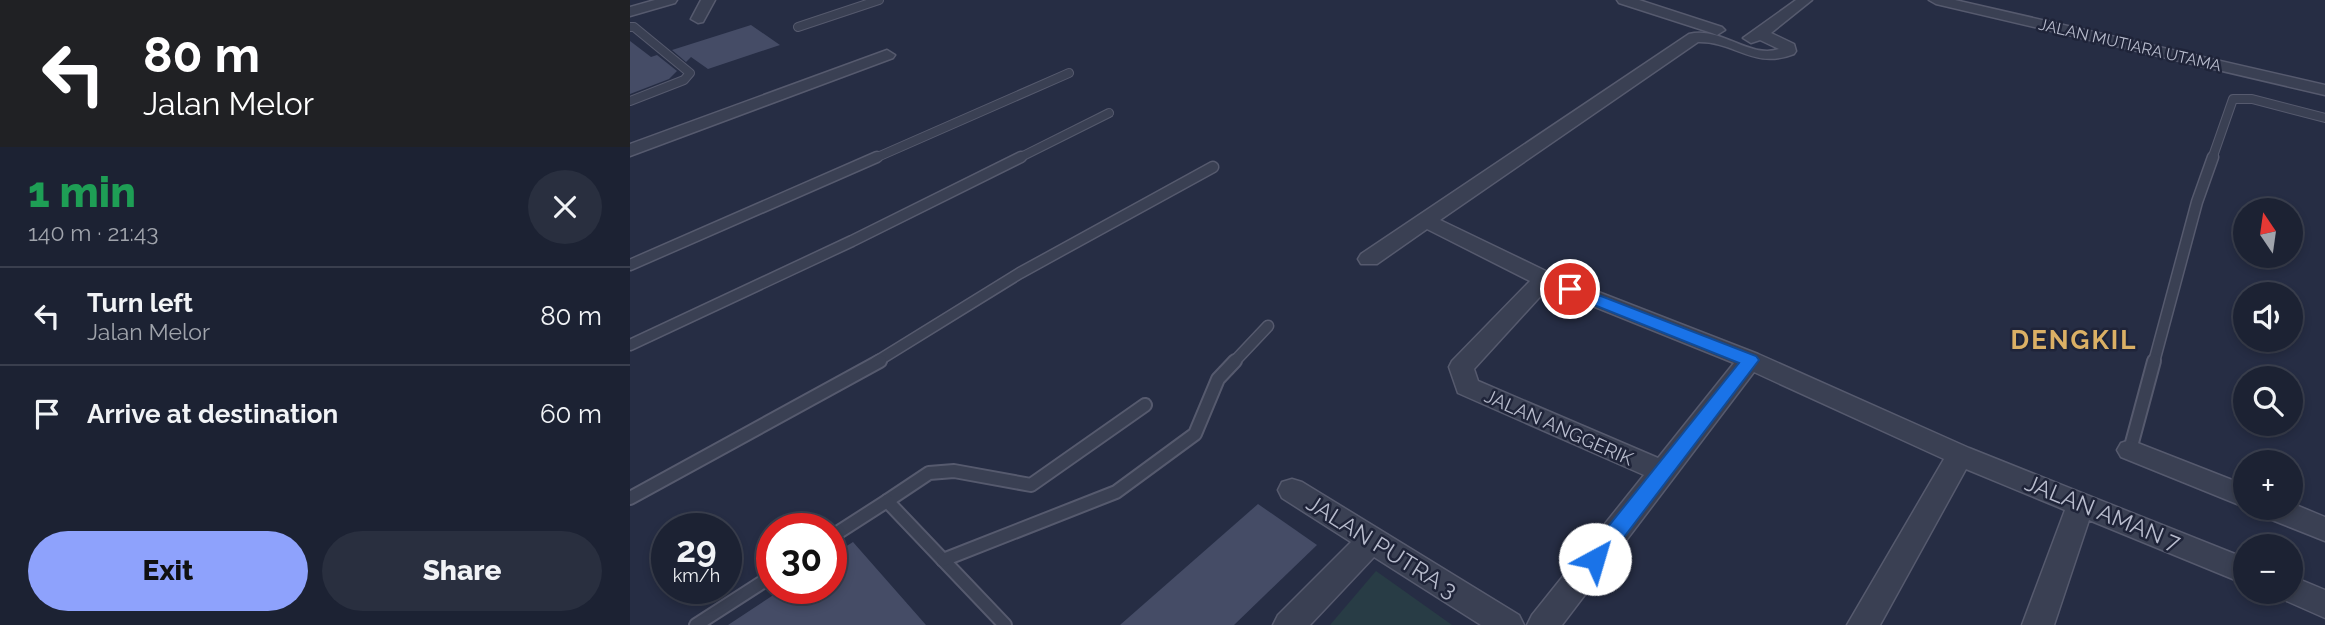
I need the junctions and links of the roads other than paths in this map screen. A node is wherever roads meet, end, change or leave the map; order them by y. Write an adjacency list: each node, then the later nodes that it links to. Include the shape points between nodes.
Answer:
1 (670, 0): 7 (street)
2 (708, 0): 8 (street)
3 (879, 0): 10 (lane)
4 (1624, 0): 11 (street, via 1736,37)
5 (1805, 0): 11 (street)
6 (1936, 0): 14 (street, JALAN MUTIARA UTAMA)
7 (630, 12)
8 (698, 19)
9 (630, 27): 15 (lane, via 690,73 684,80)
10 (798, 27)
11 (1760, 34): 20 (street, via 1788,51 1774,57 1706,36 1694,37)
12 (887, 55): 18 (street)
13 (1069, 73): 22 (lane)
14 (2325, 90)
15 (630, 101)
16 (1109, 113): 25 (lane)
17 (2325, 118): 28 (lane, via 2252,99 2233,99 2197,202)
18 (630, 149)
19 (1213, 167): 33 (lane, via 1020,273 879,361)
20 (1426, 221): 21 (street); 23 (street, JALAN AMAN 7)
21 (1369, 259)
22 (630, 265)
23 (1544, 279): 26 (street, JALAN AMAN 7); 30 (street, JALAN ANGGERIK, via 1461,368 1467,387)
24 (1268, 326): 40 (lane, via 1218,379 1195,434 1116,492)
25 (630, 345)
26 (1750, 360): 29 (street, JALAN AMAN 7); 30 (street)
27 (1145, 405): 34 (lane, via 1031,485 954,471 929,472)
28 (2130, 450): 32 (street)
29 (1960, 455): 35 (street, JALAN AMAN 7); 50 (street)
30 (1664, 472): 49 (street)
31 (1292, 490): 39 (street, JALAN PUTRA 3)
32 (2233, 492)
33 (630, 498)
34 (887, 500): 37 (lane); 40 (lane)
35 (2081, 503): 41 (street, JALAN AMAN 7); 51 (street)
36 (2302, 520): 38 (street)
37 (847, 526)
38 (2325, 529)
39 (1372, 540): 47 (street); 48 (street, JALAN PUTRA 3)
40 (943, 560): 46 (lane)
41 (2233, 566)
42 (756, 586): 45 (lane)
43 (2303, 594): 44 (street)
44 (2325, 604)
45 (696, 625)
46 (1005, 625)
47 (1289, 625)
48 (1508, 625)
49 (1543, 625)
50 (1863, 625)
51 (2039, 625)

